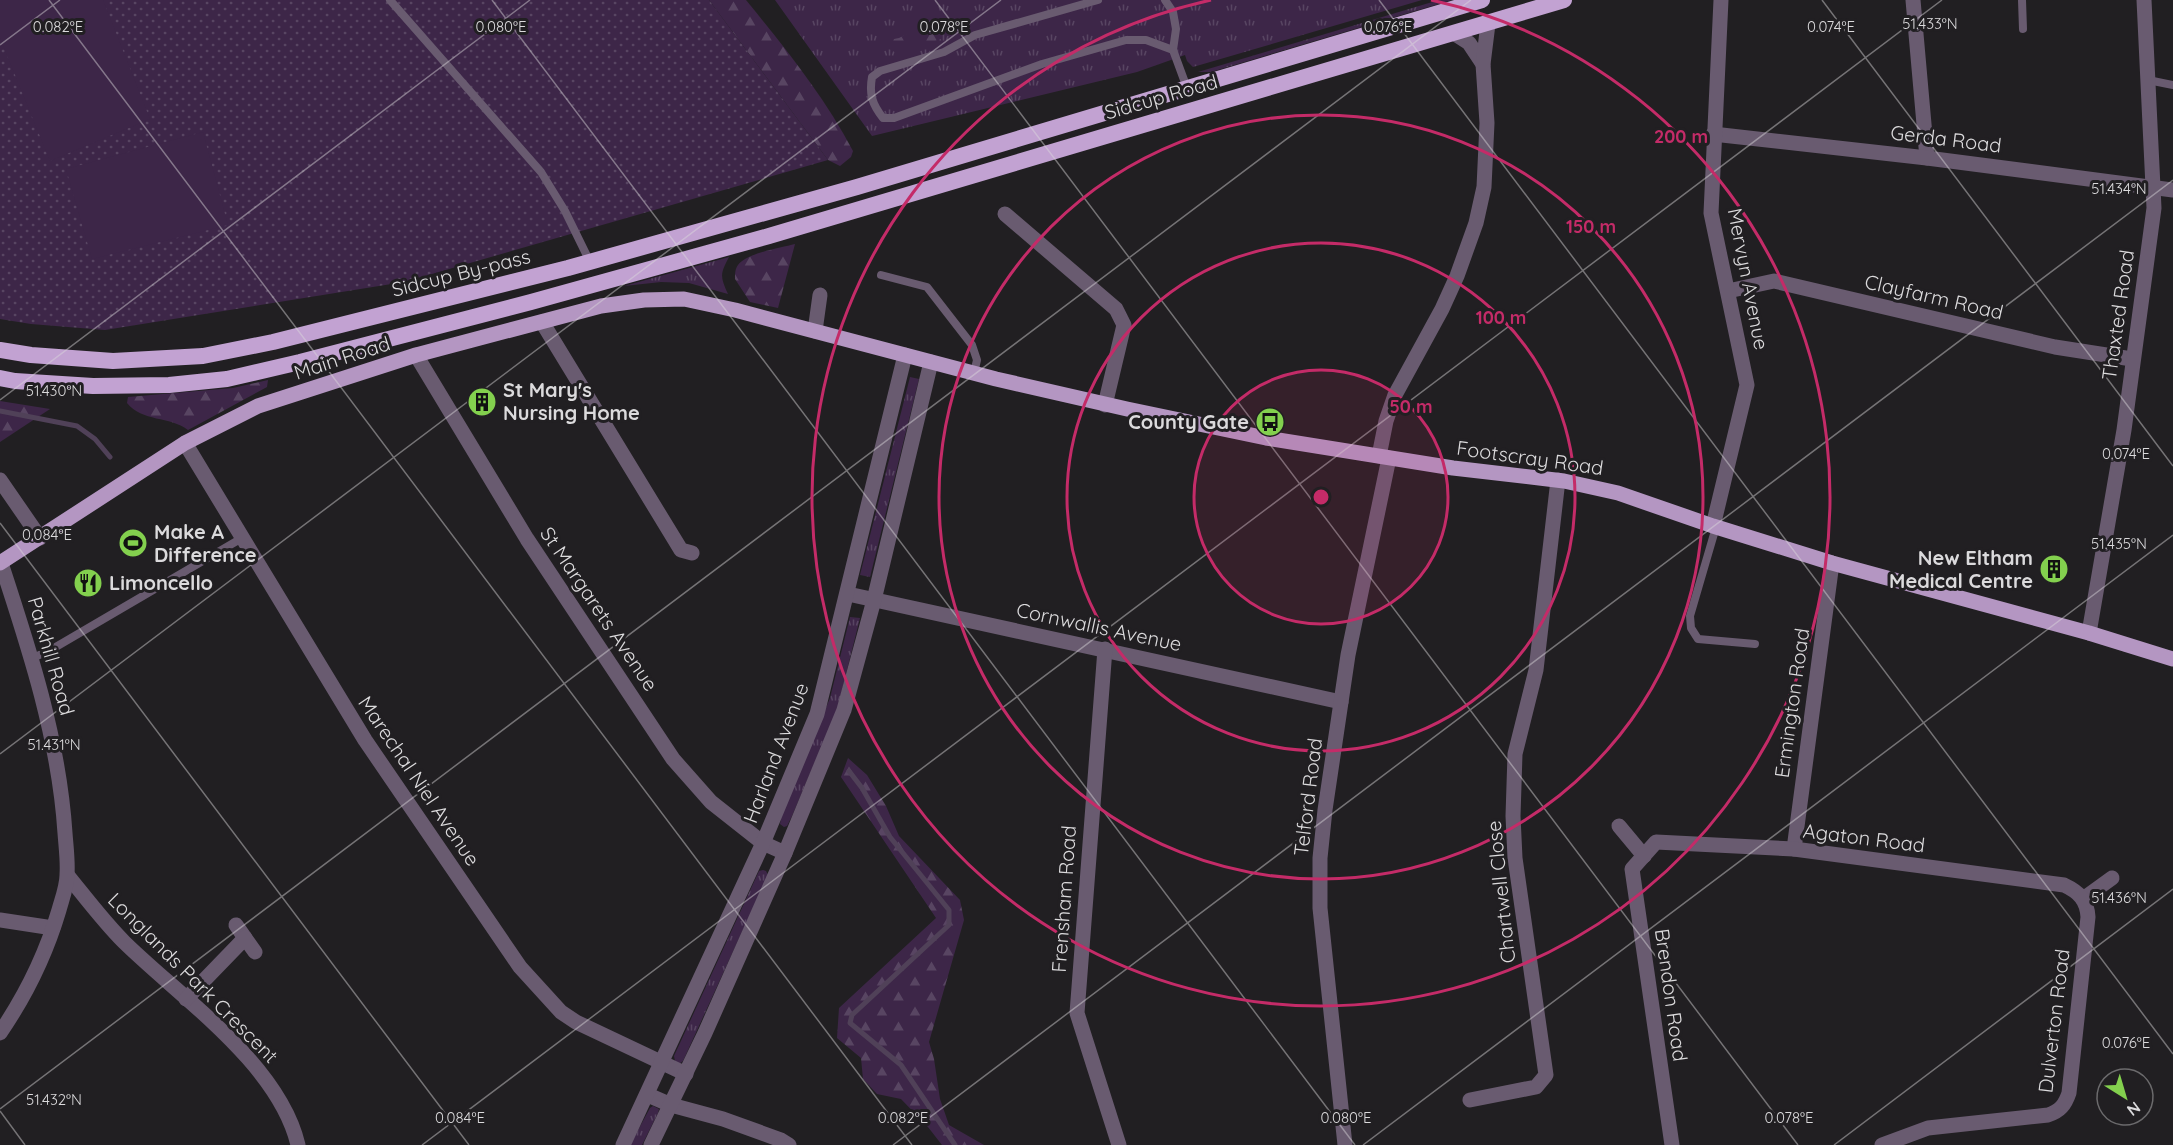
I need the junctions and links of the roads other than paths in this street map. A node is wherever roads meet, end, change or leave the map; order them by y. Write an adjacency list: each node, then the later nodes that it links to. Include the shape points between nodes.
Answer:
1 (390, 0): 24 (lane, via 541,172)
2 (1098, 0): 13 (lane, via 975,35 944,52 880,71 872,77 874,106 883,118 894,118 1042,64 1125,40 1146,40)
3 (1165, 0): 13 (lane, via 1173,12 1176,29)
4 (1482, 0): 17 (highway, Sidcup Road)
5 (1564, 0): 10 (highway, Sidcup Road)
6 (1721, 0): 18 (street, Mervyn Avenue)
7 (1913, 0): 19 (street)
8 (2022, 0): 11 (lane)
9 (2144, 0): 15 (street, Thaxted Road)
10 (1488, 24): 12 (highway, Sidcup Road); 14 (street)
11 (2024, 30)
12 (1455, 34): 14 (street, via 1467,41); 37 (highway, Sidcup Road, via 769,236 227,379 93,386)
13 (1173, 50): 17 (lane)
14 (1483, 64): 40 (street, via 1487,146 1476,223 1457,276 1395,395 1386,421)
15 (2148, 80): 16 (lane); 21 (street, Thaxted Road)
16 (2173, 85)
17 (1187, 88): 20 (highway, Sidcup Road)
18 (1713, 134): 19 (street, Gerda Road); 26 (street, Mervyn Avenue, via 1711,213)
19 (1927, 158): 21 (street, Gerda Road)
20 (922, 167): 24 (highway, Sidcup By-pass)
21 (2153, 187): 22 (street, Gerda Road); 34 (street, Thaxted Road, via 2154,208)
22 (2173, 190)
23 (1005, 214): 38 (street, via 1116,309 1124,324)
24 (591, 262): 31 (highway, Sidcup By-pass, via 203,356 113,361)
25 (881, 275): 36 (lane, via 927,287 972,345 977,360)
26 (1728, 291): 34 (street, Clayfarm Road, via 1774,281 2055,347); 43 (street, Mervyn Avenue, via 1748,385)
27 (820, 295): 30 (street)
28 (735, 309): 29 (main road, Main Road, via 684,299 644,300 601,306); 30 (main road, Footscray Road)
29 (542, 322): 33 (main road, Main Road); 46 (street, via 681,550)
30 (815, 331): 32 (main road, Footscray Road)
31 (0, 350)
32 (905, 355): 35 (main road, Footscray Road); 49 (street, Harland Avenue)
33 (416, 356): 39 (main road, Main Road, via 258,406); 58 (street, St Margarets Avenue, via 527,539 673,759 711,802)
34 (2132, 359): 51 (street, Thaxted Road, via 2124,430)
35 (932, 362): 36 (main road, Footscray Road); 50 (street)
36 (974, 373): 38 (main road, Footscray Road)
37 (0, 378)
38 (1105, 405): 40 (main road, Footscray Road)
39 (185, 443): 44 (main road, Main Road); 45 (street, Marechal Niel Avenue)
40 (1384, 457): 42 (main road, Footscray Road); 56 (street, Telford Road)
41 (0, 480): 44 (street)
42 (1558, 480): 43 (main road, Footscray Road, via 1618,493); 75 (street, Chartwell Close, via 1536,670 1515,754 1513,816 1515,858 1546,1075 1536,1087)
43 (1714, 526): 48 (main road, Footscray Road); 52 (lane, via 1690,616 1691,628 1698,639)
44 (40, 538): 47 (main road, Main Road)
45 (242, 538): 54 (lane); 72 (street, Marechal Niel Avenue, via 365,740 520,967 561,1012)
46 (692, 553)
47 (1, 563): 54 (street, Parkhill Road)
48 (1832, 563): 51 (main road, Footscray Road); 59 (street, Ermington Road)
49 (848, 594): 50 (street, Cornwallis Avenue); 58 (street, Harland Avenue, via 822,700)
50 (874, 600): 53 (street, Cornwallis Avenue); 60 (street, via 844,710)
51 (2089, 633): 55 (main road, Footscray Road)
52 (1755, 644)
53 (1105, 650): 56 (street, Cornwallis Avenue); 81 (street, Frensham Road, via 1077,1013)
54 (31, 659): 62 (street, Parkhill Road, via 45,704 63,802)
55 (2173, 659)
56 (1341, 702): 82 (street, Telford Road, via 1320,858 1320,908)
57 (1619, 826): 61 (street)
58 (763, 843): 60 (street, St Margarets Avenue); 72 (street, Harland Avenue)
59 (1794, 849): 61 (street, Agaton Road, via 1656,842); 64 (street, Agaton Road, via 2064,885)
60 (785, 853): 73 (street)
61 (1644, 856): 83 (street, Brendon Road, via 1632,869)
62 (68, 876): 67 (street, Parkhill Road); 70 (street, Longlands Park Crescent, via 123,941)
63 (2112, 878): 64 (street)
64 (2083, 899): 84 (street, Dulverton Road, via 2088,917 2066,1103 2048,1115 1928,1128)
65 (0, 920): 67 (street)
66 (236, 925): 68 (street)
67 (53, 928): 71 (street, Parkhill Road, via 27,989)
68 (245, 938): 69 (street); 70 (street)
69 (255, 952)
70 (186, 999): 77 (street, Longlands Park Crescent, via 255,1066 287,1116)
71 (0, 1033)
72 (662, 1063): 73 (street, Marechal Niel Avenue); 74 (street, Harland Avenue)
73 (686, 1074): 76 (street)
74 (648, 1095): 76 (street); 78 (street, Harland Avenue)
75 (1470, 1100)
76 (671, 1105): 79 (street); 80 (street)
77 (298, 1145)
78 (623, 1145)
79 (651, 1145)
80 (789, 1145)
81 (1119, 1145)
82 (1345, 1145)
83 (1672, 1145)
84 (1882, 1145)

